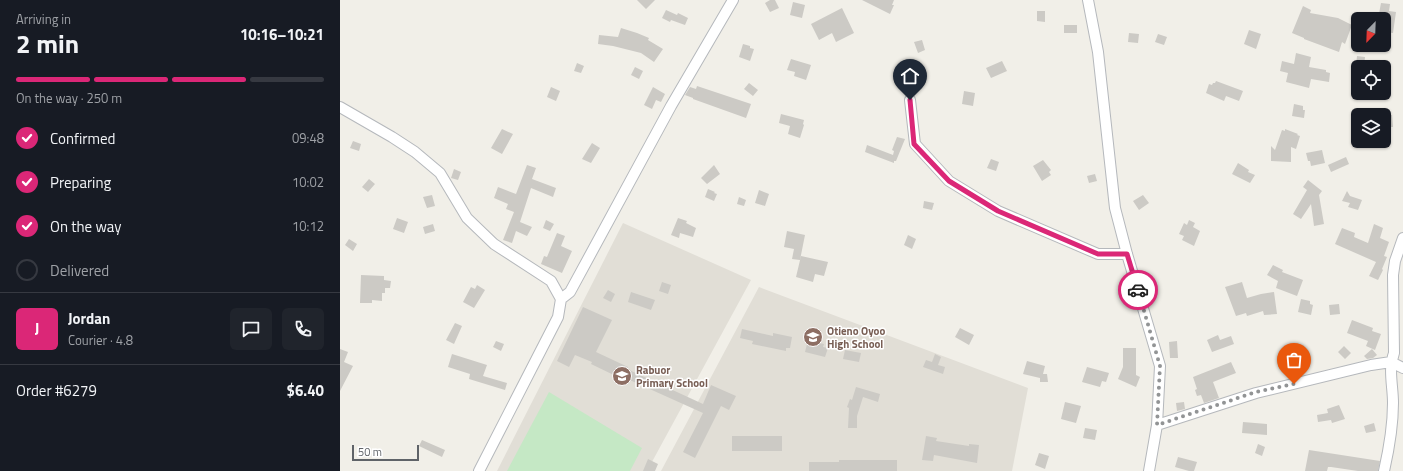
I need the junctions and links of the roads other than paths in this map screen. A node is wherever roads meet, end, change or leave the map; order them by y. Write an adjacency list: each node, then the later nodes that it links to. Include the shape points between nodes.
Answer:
1 (733, 0): 7 (street, via 671,106 570,292)
2 (1088, 0): 6 (street, via 1098,52 1115,208)
3 (910, 100): 6 (street, via 914,144 949,181 998,211 1098,254)
4 (340, 107): 7 (street, via 409,148 440,173 468,218 494,244 551,281)
5 (1403, 238): 8 (street, via 1393,275 1394,353)
6 (1127, 254): 10 (street, via 1160,366)
7 (561, 298): 11 (street, via 558,318)
8 (1391, 362): 9 (street); 10 (street, via 1256,392); 13 (street, via 1393,404 1390,445)
9 (1403, 368)
10 (1157, 425): 12 (street)
11 (480, 471)
12 (1149, 471)
13 (1384, 471)

